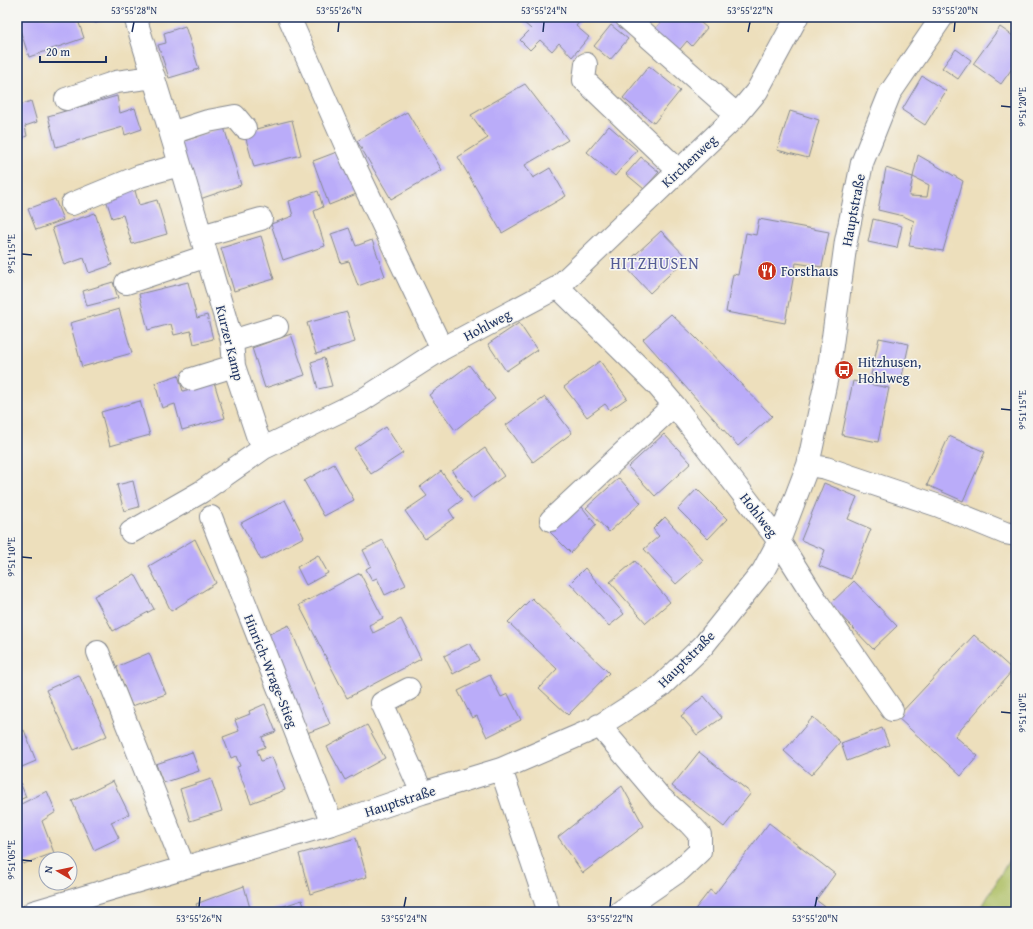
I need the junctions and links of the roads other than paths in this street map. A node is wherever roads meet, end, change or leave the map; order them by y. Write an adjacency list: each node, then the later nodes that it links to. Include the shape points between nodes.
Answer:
1 (135, 17): 7 (street, Kurzer Kamp)
2 (289, 17): 21 (street, via 353,162)
3 (626, 17): 9 (street)
4 (797, 17): 9 (street, Kirchenweg, via 757,91)
5 (942, 17): 26 (street, Hauptstraße, via 890,93 862,163 846,241 829,367)
6 (586, 64): 13 (street, via 584,80)
7 (154, 77): 8 (street, via 116,82); 11 (street, Kurzer Kamp)
8 (66, 99)
9 (737, 115): 13 (street, Kirchenweg)
10 (245, 128): 11 (street, via 235,116 208,121)
11 (171, 133): 12 (street, Kurzer Kamp)
12 (180, 165): 14 (street, via 140,176); 16 (street, Kurzer Kamp)
13 (679, 171): 18 (street, Kirchenweg)
14 (72, 204)
15 (261, 220): 16 (street)
16 (204, 246): 17 (street); 20 (street, Kurzer Kamp)
17 (126, 283)
18 (558, 287): 21 (street, Hohlweg); 24 (street, Hohlweg)
19 (278, 327): 20 (street)
20 (232, 342): 22 (street, Kurzer Kamp)
21 (442, 349): 25 (street, via 361,401)
22 (234, 366): 23 (street); 25 (street, Kurzer Kamp, via 257,435)
23 (192, 379)
24 (674, 405): 28 (street); 31 (street, Hohlweg)
25 (264, 448): 29 (street, via 201,492)
26 (808, 465): 30 (street, via 826,468 939,506 1005,533); 31 (street, Hauptstraße)
27 (211, 517): 38 (street, Hinrich-Wrage-Stieg)
28 (551, 520)
29 (131, 532)
30 (1016, 535)
31 (779, 541): 34 (street, Hohlweg, via 818,603); 35 (street, Hauptstraße, via 763,571 703,646 660,687)
32 (98, 652): 39 (street)
33 (409, 689): 37 (street, via 382,703)
34 (892, 710)
35 (599, 725): 36 (street, Hauptstraße); 42 (street, via 659,796 690,823 700,836 700,851 679,871)
36 (501, 769): 37 (street, Hauptstraße); 41 (street)
37 (422, 793): 38 (street, Hauptstraße)
38 (332, 824): 39 (street, Hauptstraße)
39 (184, 866): 40 (street, Hauptstraße)
40 (33, 912)
41 (549, 912)
42 (620, 912)

